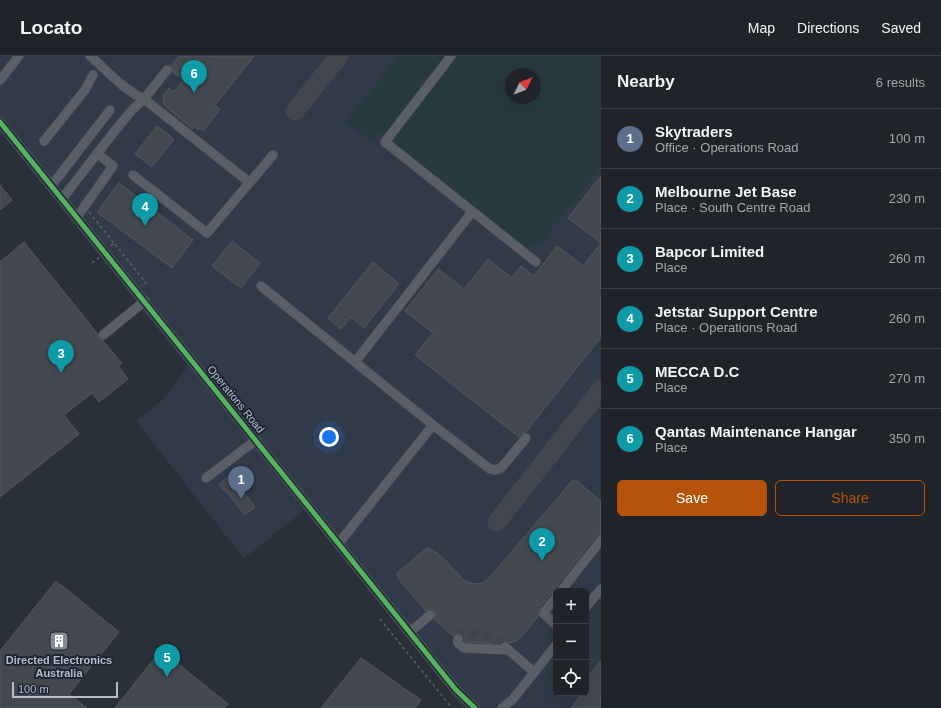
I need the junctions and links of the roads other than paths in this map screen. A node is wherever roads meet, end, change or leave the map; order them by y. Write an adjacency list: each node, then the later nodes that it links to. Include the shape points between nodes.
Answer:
1 (19, 56): 6 (street)
2 (90, 56): 7 (street, via 133,94)
3 (451, 56): 17 (street, via 385,142)
4 (167, 70): 7 (street)
5 (93, 75): 10 (street, via 85,90)
6 (0, 80)
7 (144, 99): 11 (street); 14 (street)
8 (110, 110): 15 (street)
9 (0, 122): 15 (street, Operations Road)
10 (44, 141)
11 (97, 153): 16 (street); 18 (street, via 113,166)
12 (273, 155): 14 (street)
13 (133, 175): 14 (street, via 207,233)
14 (249, 182)
15 (51, 185): 16 (street, Operations Road)
16 (62, 199): 18 (street, Operations Road)
17 (472, 212): 19 (street); 23 (street)
18 (77, 217): 21 (street, Operations Road)
19 (536, 262)
20 (261, 286): 23 (street)
21 (145, 301): 22 (street); 26 (street, Operations Road)
22 (103, 335)
23 (355, 362): 24 (street)
24 (433, 425): 25 (street, via 486,466 495,470 506,464); 29 (street)
25 (526, 438)
26 (256, 440): 27 (street); 29 (street, Operations Road)
27 (206, 478)
28 (601, 540): 30 (street)
29 (339, 543): 36 (street, Operations Road)
30 (563, 588)
31 (601, 588): 33 (street)
32 (553, 601): 35 (street, via 544,614)
33 (589, 603)
34 (430, 615): 36 (street)
35 (553, 622)
36 (410, 632): 40 (street, Operations Road)
37 (458, 639): 39 (street, via 458,643 464,648 505,647)
38 (553, 649): 39 (street)
39 (534, 672): 41 (street)
40 (456, 690): 42 (street, Operations Road); 43 (street, Operations Road)
41 (513, 699): 44 (street); 45 (street)
42 (465, 708)
43 (475, 708)
44 (502, 708)
45 (508, 708)

